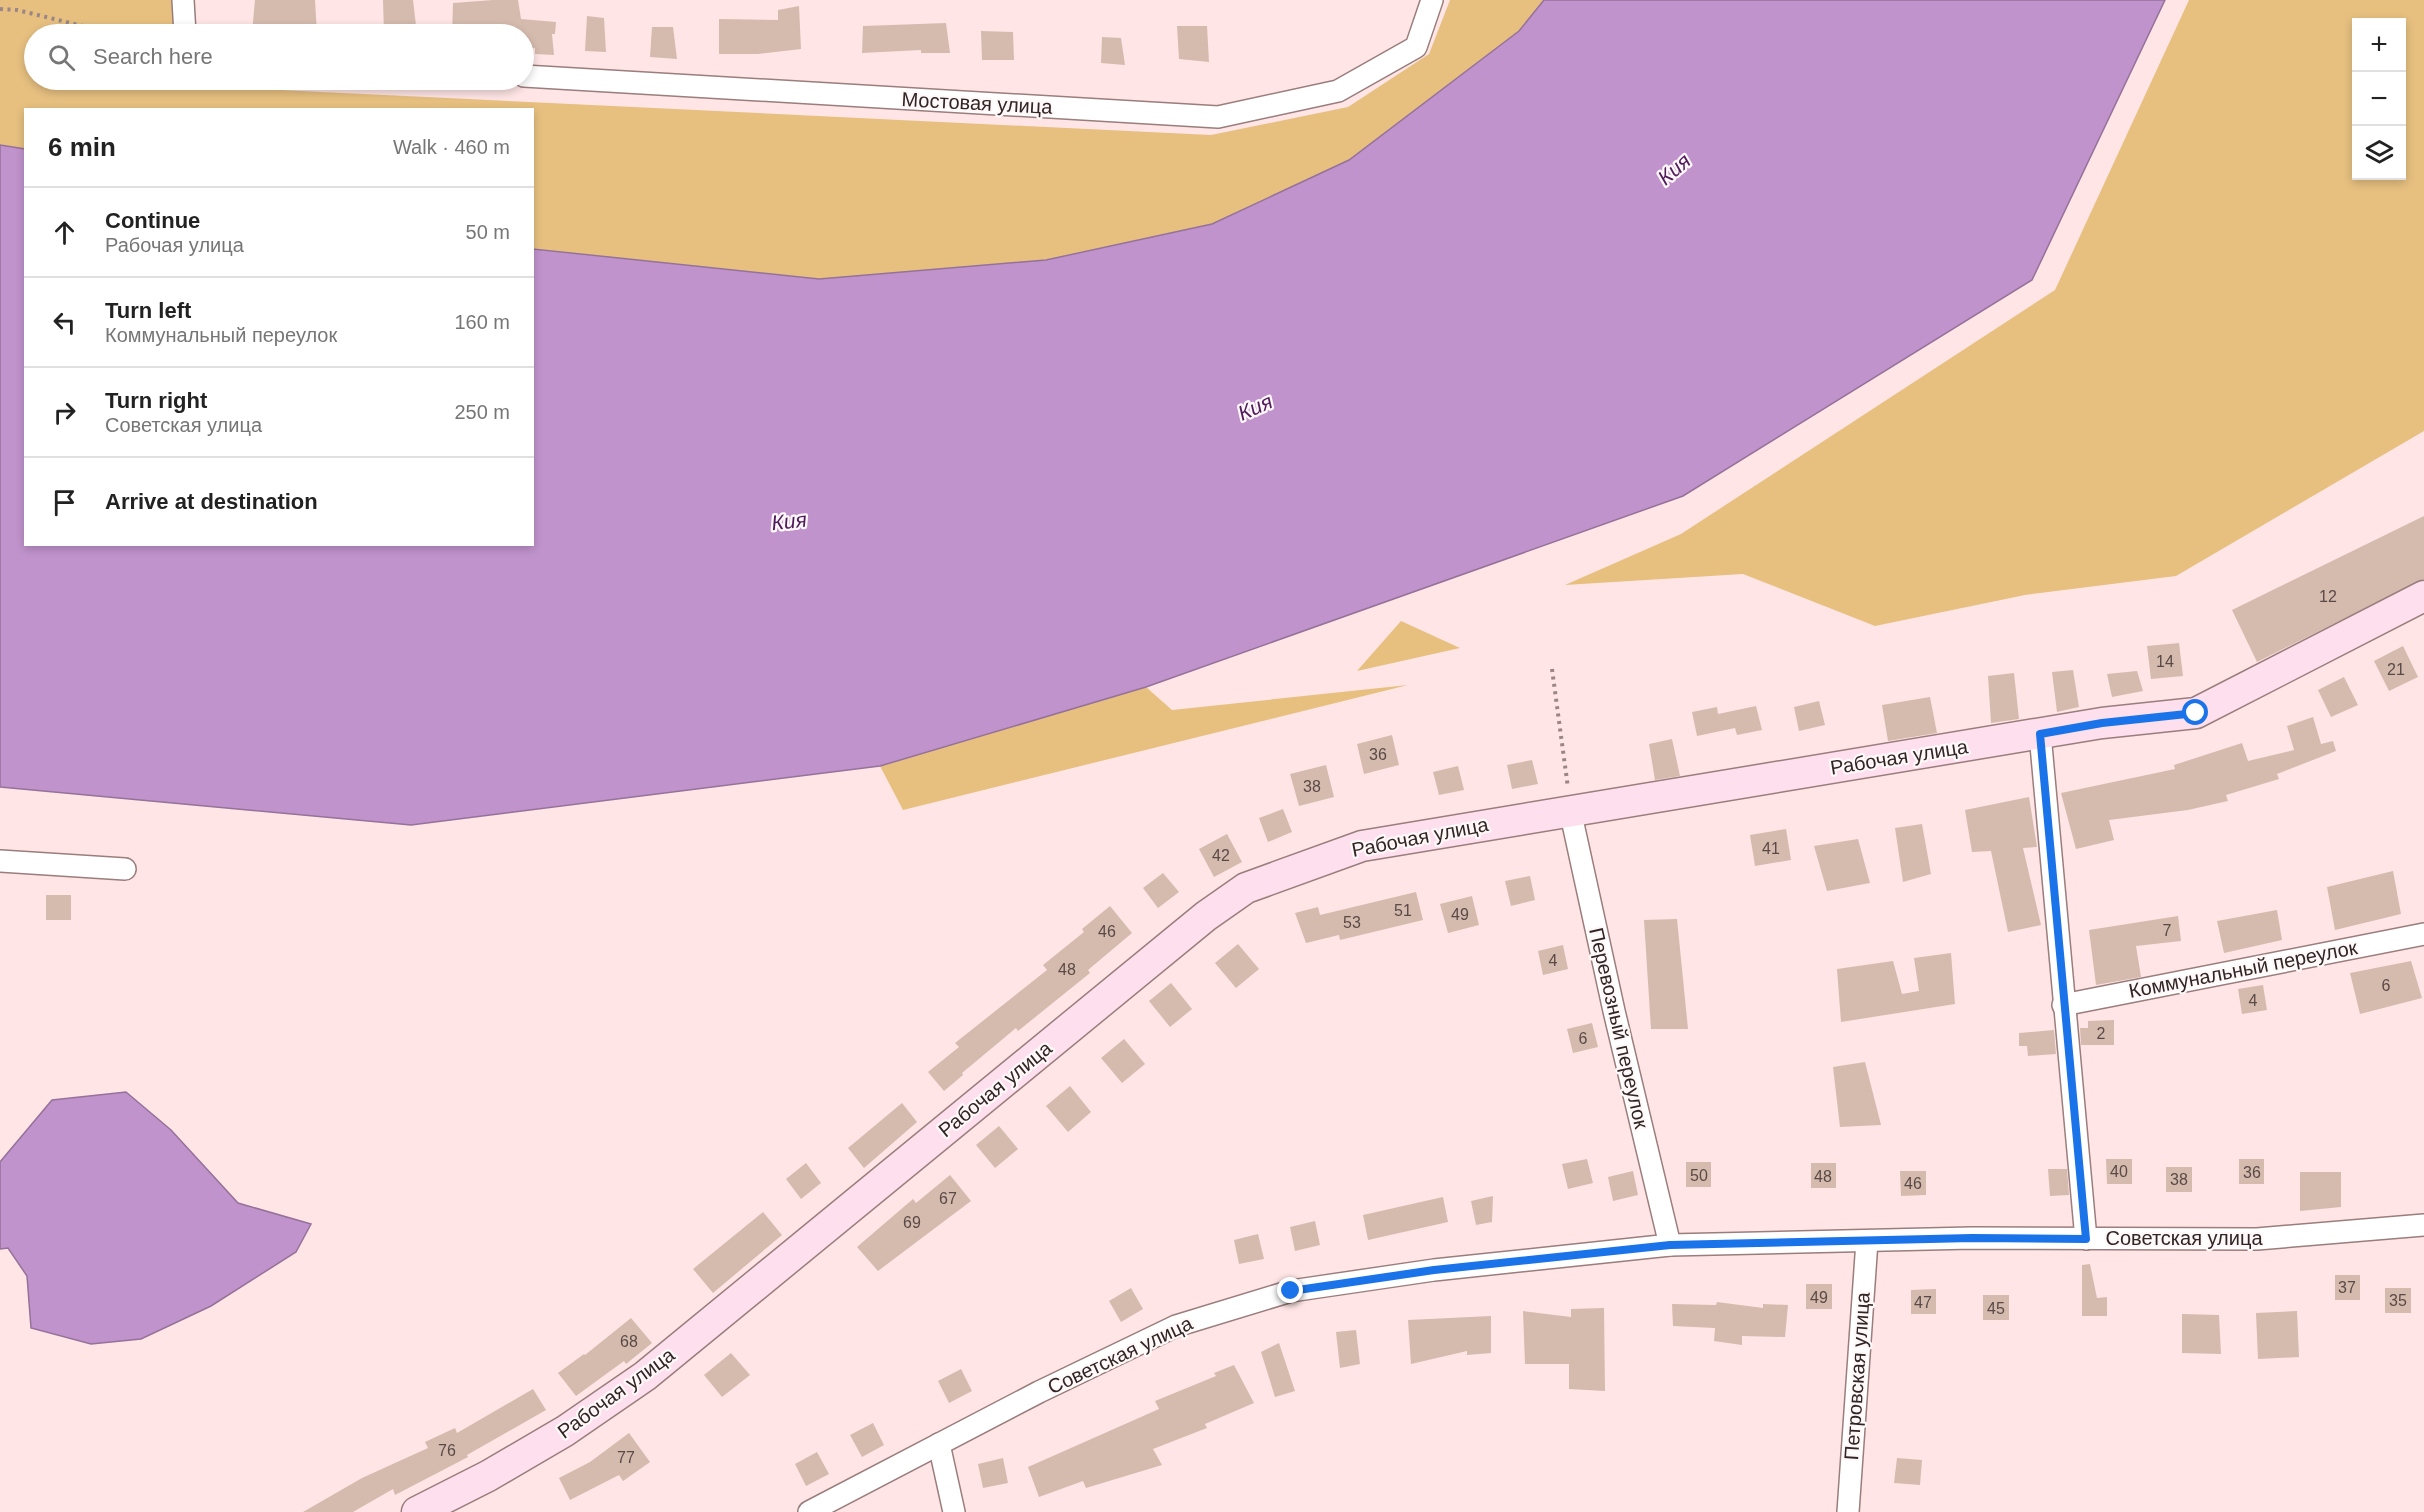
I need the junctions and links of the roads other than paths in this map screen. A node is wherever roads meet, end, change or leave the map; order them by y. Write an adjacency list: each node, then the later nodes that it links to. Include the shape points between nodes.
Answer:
1 (183, 0): 3 (street)
2 (1432, 0): 4 (street, Мостовая улица, via 1416,47 1338,90 1218,117)
3 (184, 24)
4 (534, 77)
5 (2424, 596): 6 (main road, Рабочая улица, via 2196,713)
6 (2040, 734): 7 (main road, Рабочая улица); 11 (street)
7 (1570, 810): 15 (street, Перевозный переулок); 17 (main road, Рабочая улица, via 1362,846 1246,888 1206,916 645,1376 565,1431)
8 (0, 861): 9 (street)
9 (124, 869)
10 (2424, 934): 11 (street, Коммунальный переулок)
11 (2063, 1005): 13 (street)
12 (2424, 1225): 13 (street, Советская улица, via 2257,1239)
13 (2086, 1239): 14 (street, Советская улица)
14 (1867, 1241): 15 (street, Советская улица); 20 (street, Петровская улица)
15 (1670, 1245): 16 (street, Советская улица, via 1434,1270 1291,1291 1176,1326)
16 (939, 1444): 18 (street, Советская улица); 19 (street)
17 (417, 1512)
18 (809, 1512)
19 (954, 1512)
20 (1848, 1512)

